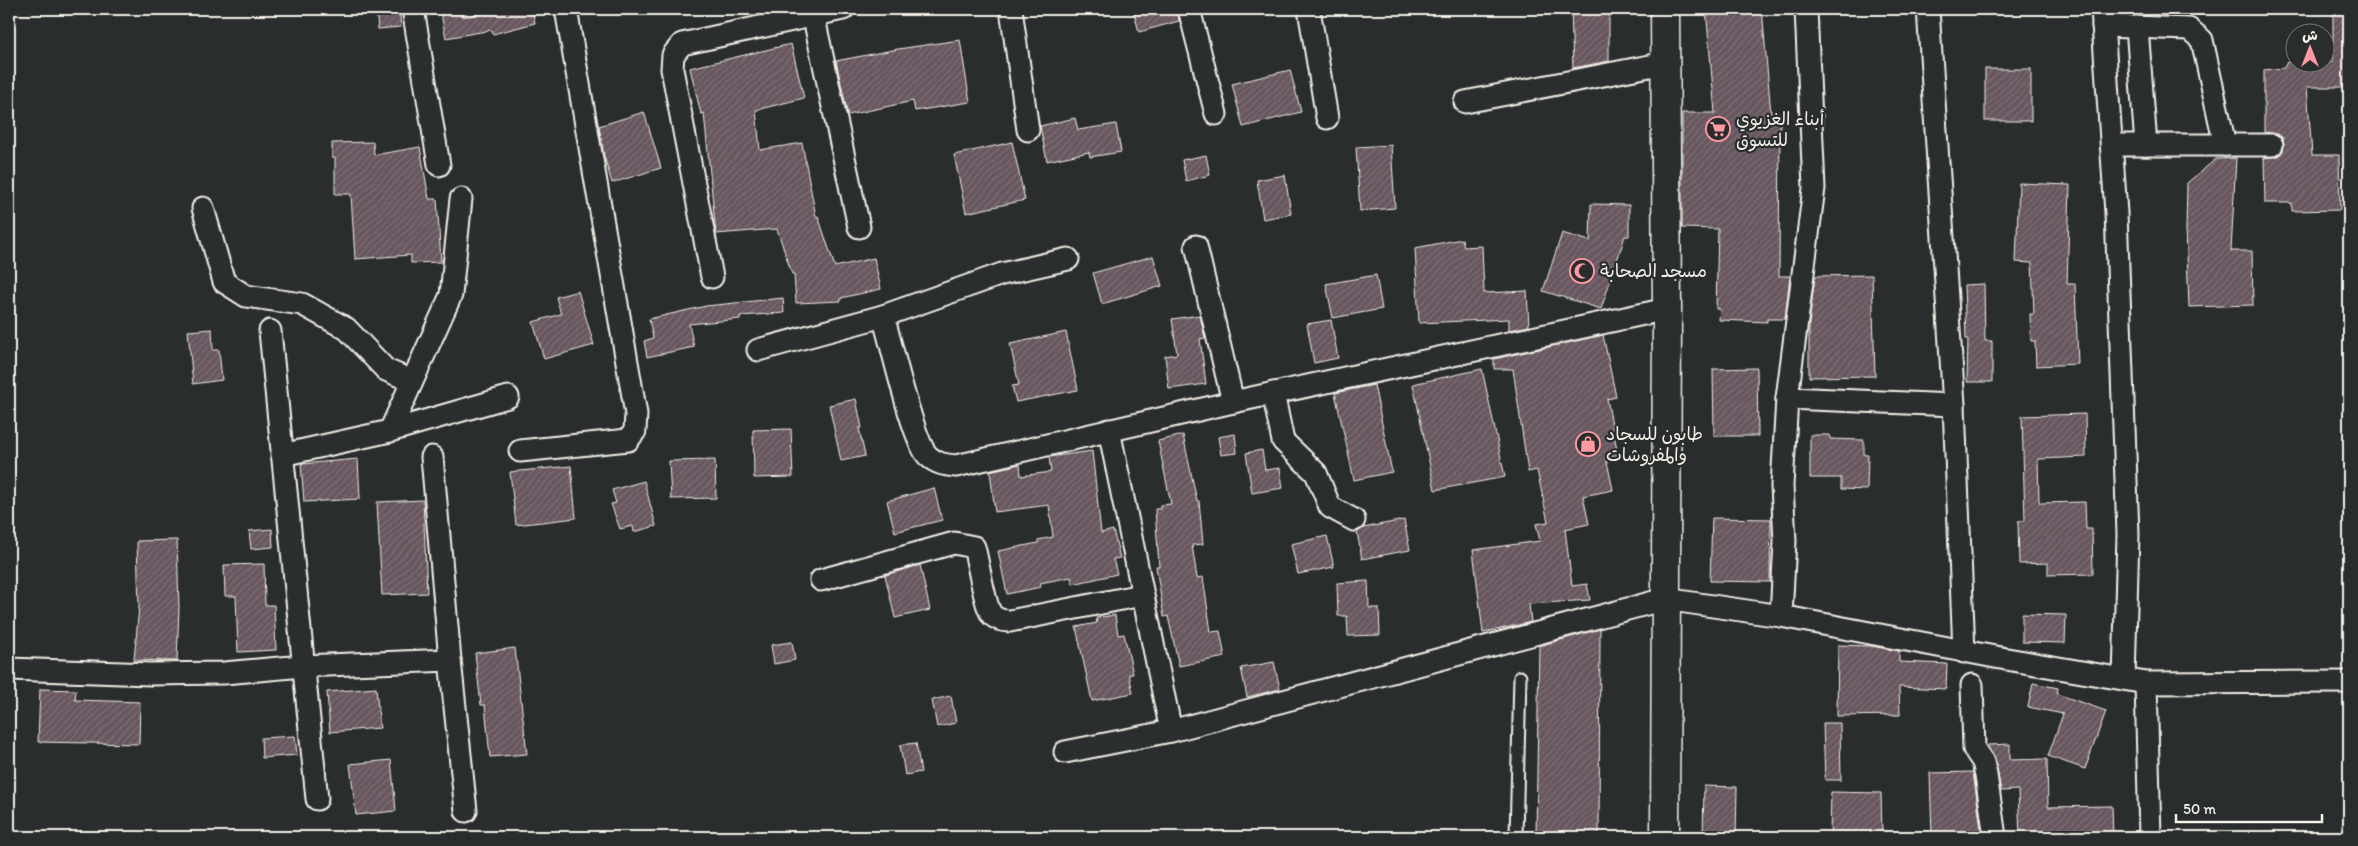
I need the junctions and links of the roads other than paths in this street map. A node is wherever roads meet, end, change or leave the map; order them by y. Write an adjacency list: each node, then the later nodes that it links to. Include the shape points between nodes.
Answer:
1 (412, 9): 22 (street)
2 (566, 9): 41 (street, via 636,414 635,431 628,440)
3 (843, 9): 10 (street)
4 (1011, 9): 17 (street)
5 (1189, 9): 15 (street)
6 (1309, 9): 16 (street)
7 (1664, 9): 13 (main road)
8 (1806, 9): 36 (street, via 1814,188)
9 (1928, 9): 38 (street)
10 (813, 13): 25 (street); 28 (street, via 682,44 673,55 672,69)
11 (2103, 18): 12 (street); 21 (street)
12 (2137, 27): 18 (street); 19 (street, via 2189,29 2202,40)
13 (1665, 63): 14 (street); 29 (main road)
14 (1465, 102)
15 (1216, 114)
16 (1327, 118)
17 (1028, 130)
18 (2146, 144): 19 (street); 21 (street)
19 (2225, 144): 20 (street)
20 (2272, 144)
21 (2112, 145): 54 (street, via 2128,534)
22 (439, 165)
23 (460, 199): 33 (street, via 451,295)
24 (204, 208): 33 (street, via 224,282 246,296 302,304 347,329 386,370)
25 (859, 226)
26 (1196, 246): 37 (street)
27 (1068, 259): 30 (street, via 1002,274)
28 (712, 277)
29 (1667, 308): 34 (street); 47 (main road)
30 (883, 316): 32 (street); 39 (street, via 915,432 926,455 939,464 956,466)
31 (270, 331): 42 (street)
32 (758, 350)
33 (412, 381): 40 (street)
34 (1273, 393): 37 (street); 44 (street, via 1283,441 1316,473 1330,507)
35 (508, 397): 40 (street)
36 (1787, 398): 38 (street); 48 (street, via 1782,486)
37 (1233, 402): 39 (street)
38 (1954, 406): 49 (street)
39 (1108, 430): 46 (street)
40 (390, 431): 42 (street)
41 (520, 451)
42 (282, 455): 51 (street)
43 (432, 457): 50 (street)
44 (1354, 520)
45 (821, 580): 46 (street, via 954,543 974,547 986,602 992,615 1000,620 1010,621)
46 (1142, 595): 58 (street)
47 (1665, 599): 48 (street); 58 (street); 63 (main road)
48 (1781, 616): 49 (street)
49 (1964, 652): 54 (street)
50 (450, 660): 51 (street); 61 (street)
51 (303, 666): 52 (street, via 224,673 150,674); 60 (street)
52 (9, 669)
53 (1520, 678): 62 (lane)
54 (2124, 679): 56 (street)
55 (2349, 682): 56 (street)
56 (2146, 683): 65 (street)
57 (1972, 685): 64 (street, via 1974,749 1983,762)
58 (1171, 731): 59 (street)
59 (1065, 752)
60 (318, 798)
61 (466, 811)
62 (1516, 837)
63 (1665, 837)
64 (1995, 837)
65 (2150, 837)

